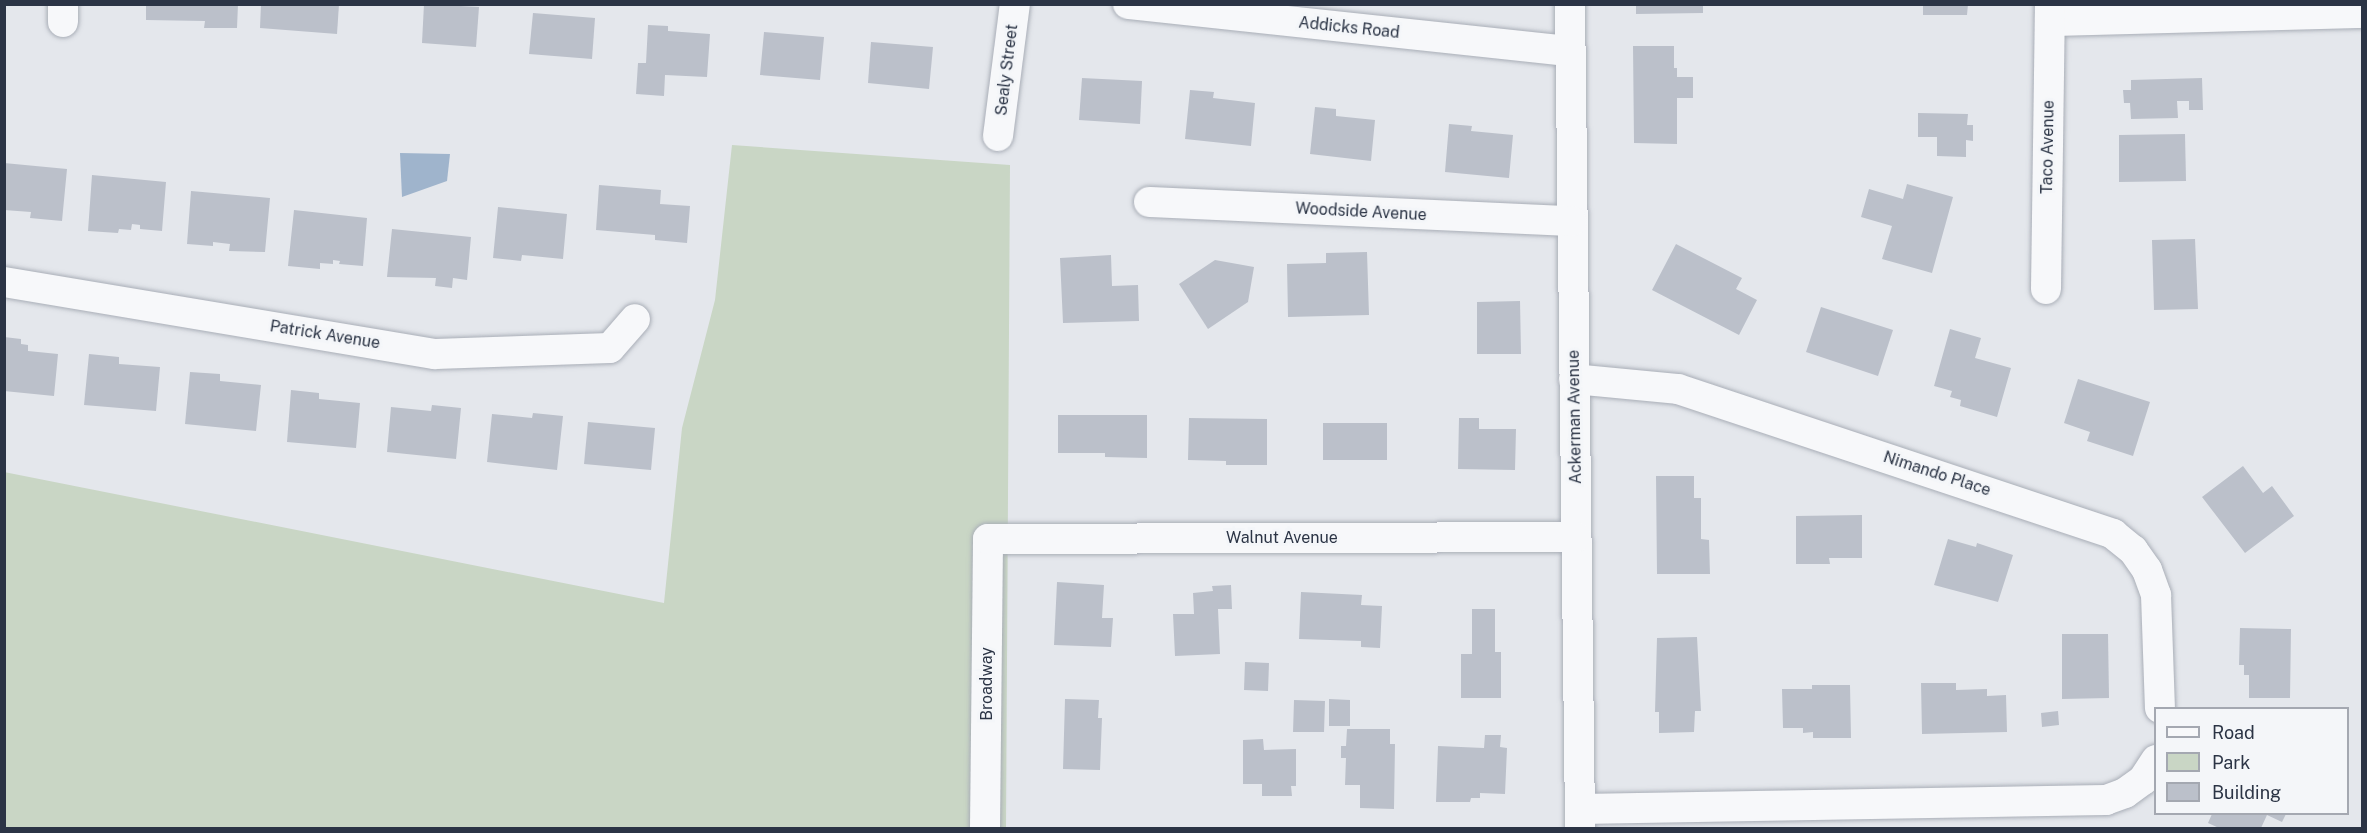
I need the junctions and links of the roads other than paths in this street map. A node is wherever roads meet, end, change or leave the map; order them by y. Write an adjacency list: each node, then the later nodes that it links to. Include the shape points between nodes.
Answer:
1 (1016, 4): 7 (street, Sealy Street)
2 (1128, 4): 6 (street, Addicks Road)
3 (1570, 4): 6 (street, Ackerman Avenue)
4 (2050, 13): 5 (street); 11 (street, Taco Avenue)
5 (2362, 14)
6 (1570, 51): 9 (street, Ackerman Avenue)
7 (998, 136)
8 (1149, 202): 9 (street, Woodside Avenue)
9 (1572, 221): 13 (street, Ackerman Avenue)
10 (4, 282): 12 (street, Patrick Avenue, via 435,354 610,348)
11 (2046, 290)
12 (635, 319)
13 (1574, 379): 14 (street, Ackerman Avenue); 16 (street, Nimando Place, via 1678,389 2113,534 2133,550 2147,570 2156,594)
14 (1576, 537): 15 (street, Walnut Avenue); 18 (street, Ackerman Avenue)
15 (988, 539): 19 (street, Broadway)
16 (2160, 707)
17 (2154, 763): 18 (street, via 2143,780 2106,800)
18 (1580, 819)
19 (986, 828)

